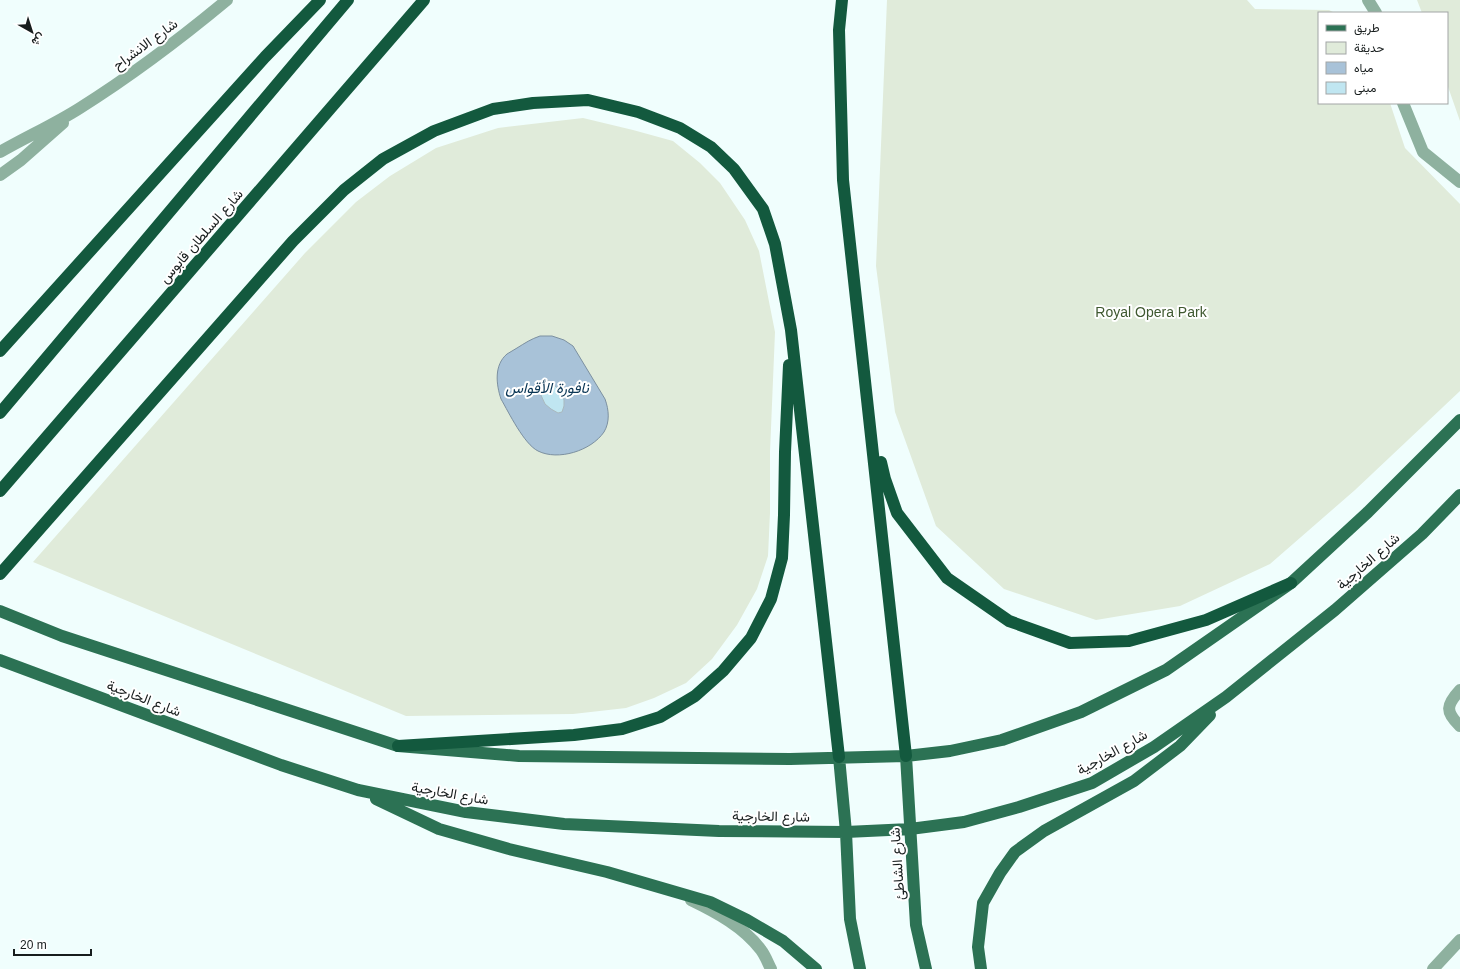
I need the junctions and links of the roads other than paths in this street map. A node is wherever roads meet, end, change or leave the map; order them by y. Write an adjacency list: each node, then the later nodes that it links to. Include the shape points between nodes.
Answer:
1 (227, 0): 9 (street, شارع الانشراح, via 143,65)
2 (320, 0): 16 (highway, via 265,57)
3 (348, 0): 18 (highway)
4 (424, 0): 20 (highway, شارع السلطان قابوس)
5 (842, 0): 17 (highway, via 840,30 843,180)
6 (1368, 0): 7 (street)
7 (1375, 12)
8 (1404, 104): 14 (street, via 1423,152)
9 (79, 109): 10 (street, شارع الانشراح); 13 (street, شارع الانشراح)
10 (16, 143): 11 (street, شارع الانشراح); 12 (street)
11 (0, 152)
12 (0, 156)
13 (0, 175)
14 (1460, 182)
15 (791, 330): 22 (highway, via 775,244 763,209 734,169 711,147 680,128 638,112 588,100 533,103 493,109 434,131 383,159 344,190 293,241); 29 (highway, via 782,558 771,599 751,638 723,672 695,696 660,717 622,729 574,735); 31 (highway)
16 (0, 351)
17 (864, 366): 23 (highway, via 884,479 897,513 947,578 1009,621 1070,643 1129,641 1206,620); 30 (highway)
18 (0, 413)
19 (1460, 420): 23 (main road, via 1368,512)
20 (0, 491)
21 (1460, 495): 27 (main road, شارع الخارجية, via 1422,534 1335,610)
22 (0, 574)
23 (1291, 583): 30 (main road, via 1166,670 1081,712 1002,740 950,751)
24 (0, 611): 29 (main road, via 62,636)
25 (0, 660): 32 (main road, شارع الخارجية, via 281,765)
26 (1460, 690): 28 (street, via 1450,701 1449,709 1451,718)
27 (1226, 697): 33 (main road, شارع الخارجية, via 1154,747 1092,783 964,822); 41 (main road, via 1180,746 1134,781 1044,831 1015,852 983,903 978,947)
28 (1460, 726)
29 (398, 746): 31 (main road, via 519,756 790,759)
30 (906, 756): 31 (main road); 33 (main road, شارع الشاطئ)
31 (839, 757): 34 (main road)
32 (358, 790): 34 (main road, شارع الخارجية, via 466,812 564,824 719,831); 35 (main road, via 439,829)
33 (910, 829): 34 (main road, شارع الخارجية); 40 (main road, شارع الشاطئ, via 916,925)
34 (846, 832): 39 (main road, via 850,919)
35 (672, 891): 37 (street, via 710,909 744,931 761,950); 38 (main road, via 710,902 747,920 783,941)
36 (1460, 940): 42 (street)
37 (771, 969)
38 (816, 969)
39 (860, 969)
40 (926, 969)
41 (981, 969)
42 (1433, 969)

